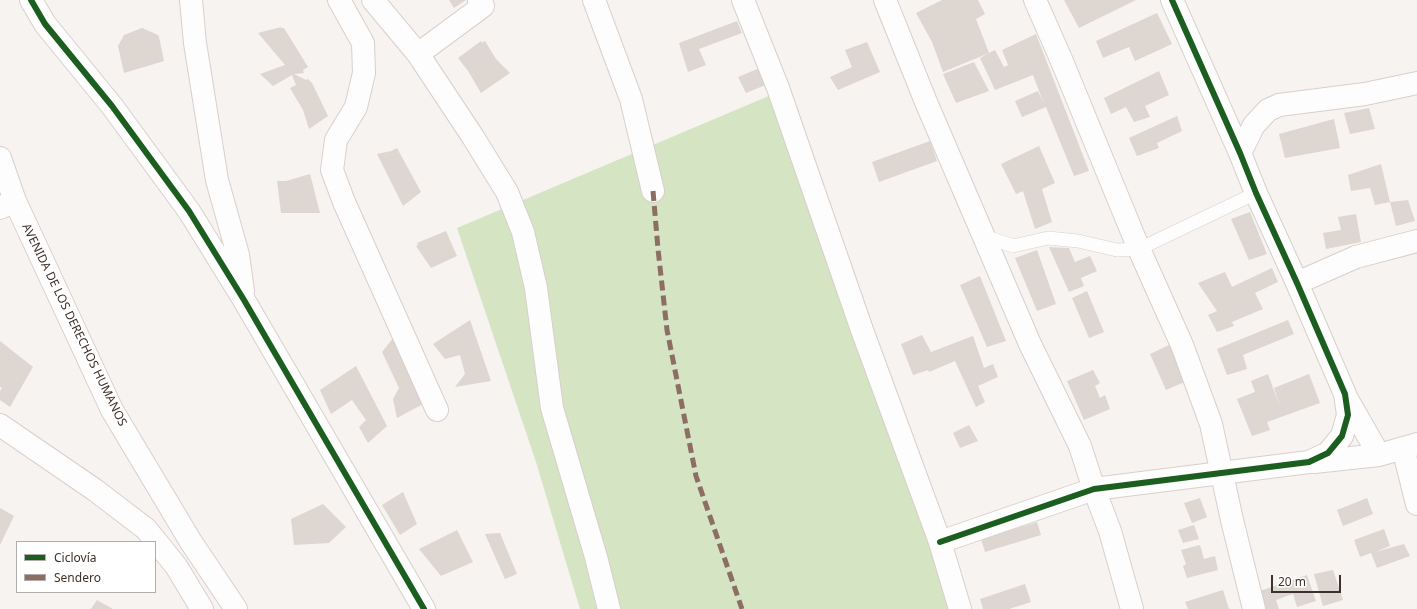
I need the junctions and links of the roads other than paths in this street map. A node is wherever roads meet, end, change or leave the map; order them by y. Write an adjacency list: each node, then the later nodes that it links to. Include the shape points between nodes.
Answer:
1 (31, 0): 22 (street, via 45,24 112,106 189,211)
2 (191, 0): 22 (street, via 216,180 238,255)
3 (340, 0): 24 (street, via 363,43 364,73 356,107 336,140 332,170)
4 (373, 0): 11 (street)
5 (479, 0): 11 (street, via 483,6)
6 (594, 0): 15 (street, via 631,99)
7 (743, 0): 34 (street, via 778,88 862,330)
8 (885, 0): 18 (street)
9 (1035, 0): 20 (street)
10 (1177, 5): 13 (street)
11 (418, 54): 38 (street, via 507,192 523,232 536,288 552,408)
12 (1417, 83): 13 (street, via 1365,94 1279,105 1268,110 1254,125)
13 (1240, 153): 16 (street)
14 (0, 158): 17 (street, AVENIDA DE LOS DERECHOS HUMANOS)
15 (653, 192)
16 (1256, 193): 20 (lane); 21 (street)
17 (8, 205): 36 (street, AVENIDA DE LOS DERECHOS HUMANOS, via 112,410 191,542)
18 (984, 236): 20 (lane, via 1013,246 1048,238 1078,241 1117,250); 30 (street, via 1030,344 1080,446)
19 (1417, 241): 21 (street, via 1356,257)
20 (1139, 249): 29 (street, via 1182,345 1201,395 1211,424)
21 (1297, 283): 23 (street)
22 (244, 300): 37 (street)
23 (1345, 394): 27 (street); 28 (street, via 1348,415 1342,436 1328,453)
24 (437, 410)
25 (0, 425): 33 (street, via 95,490 146,529)
26 (1410, 446): 27 (street); 31 (street)
27 (1379, 455): 28 (street)
28 (1309, 462): 29 (street)
29 (1222, 472): 30 (street); 41 (street)
30 (1094, 489): 34 (street); 40 (street, via 1110,531)
31 (1417, 504)
32 (156, 541): 35 (street, via 176,566)
33 (156, 541)
34 (940, 542): 39 (street)
35 (202, 609)
36 (236, 609)
37 (424, 609)
38 (609, 609)
39 (960, 609)
40 (1132, 609)
41 (1254, 609)

